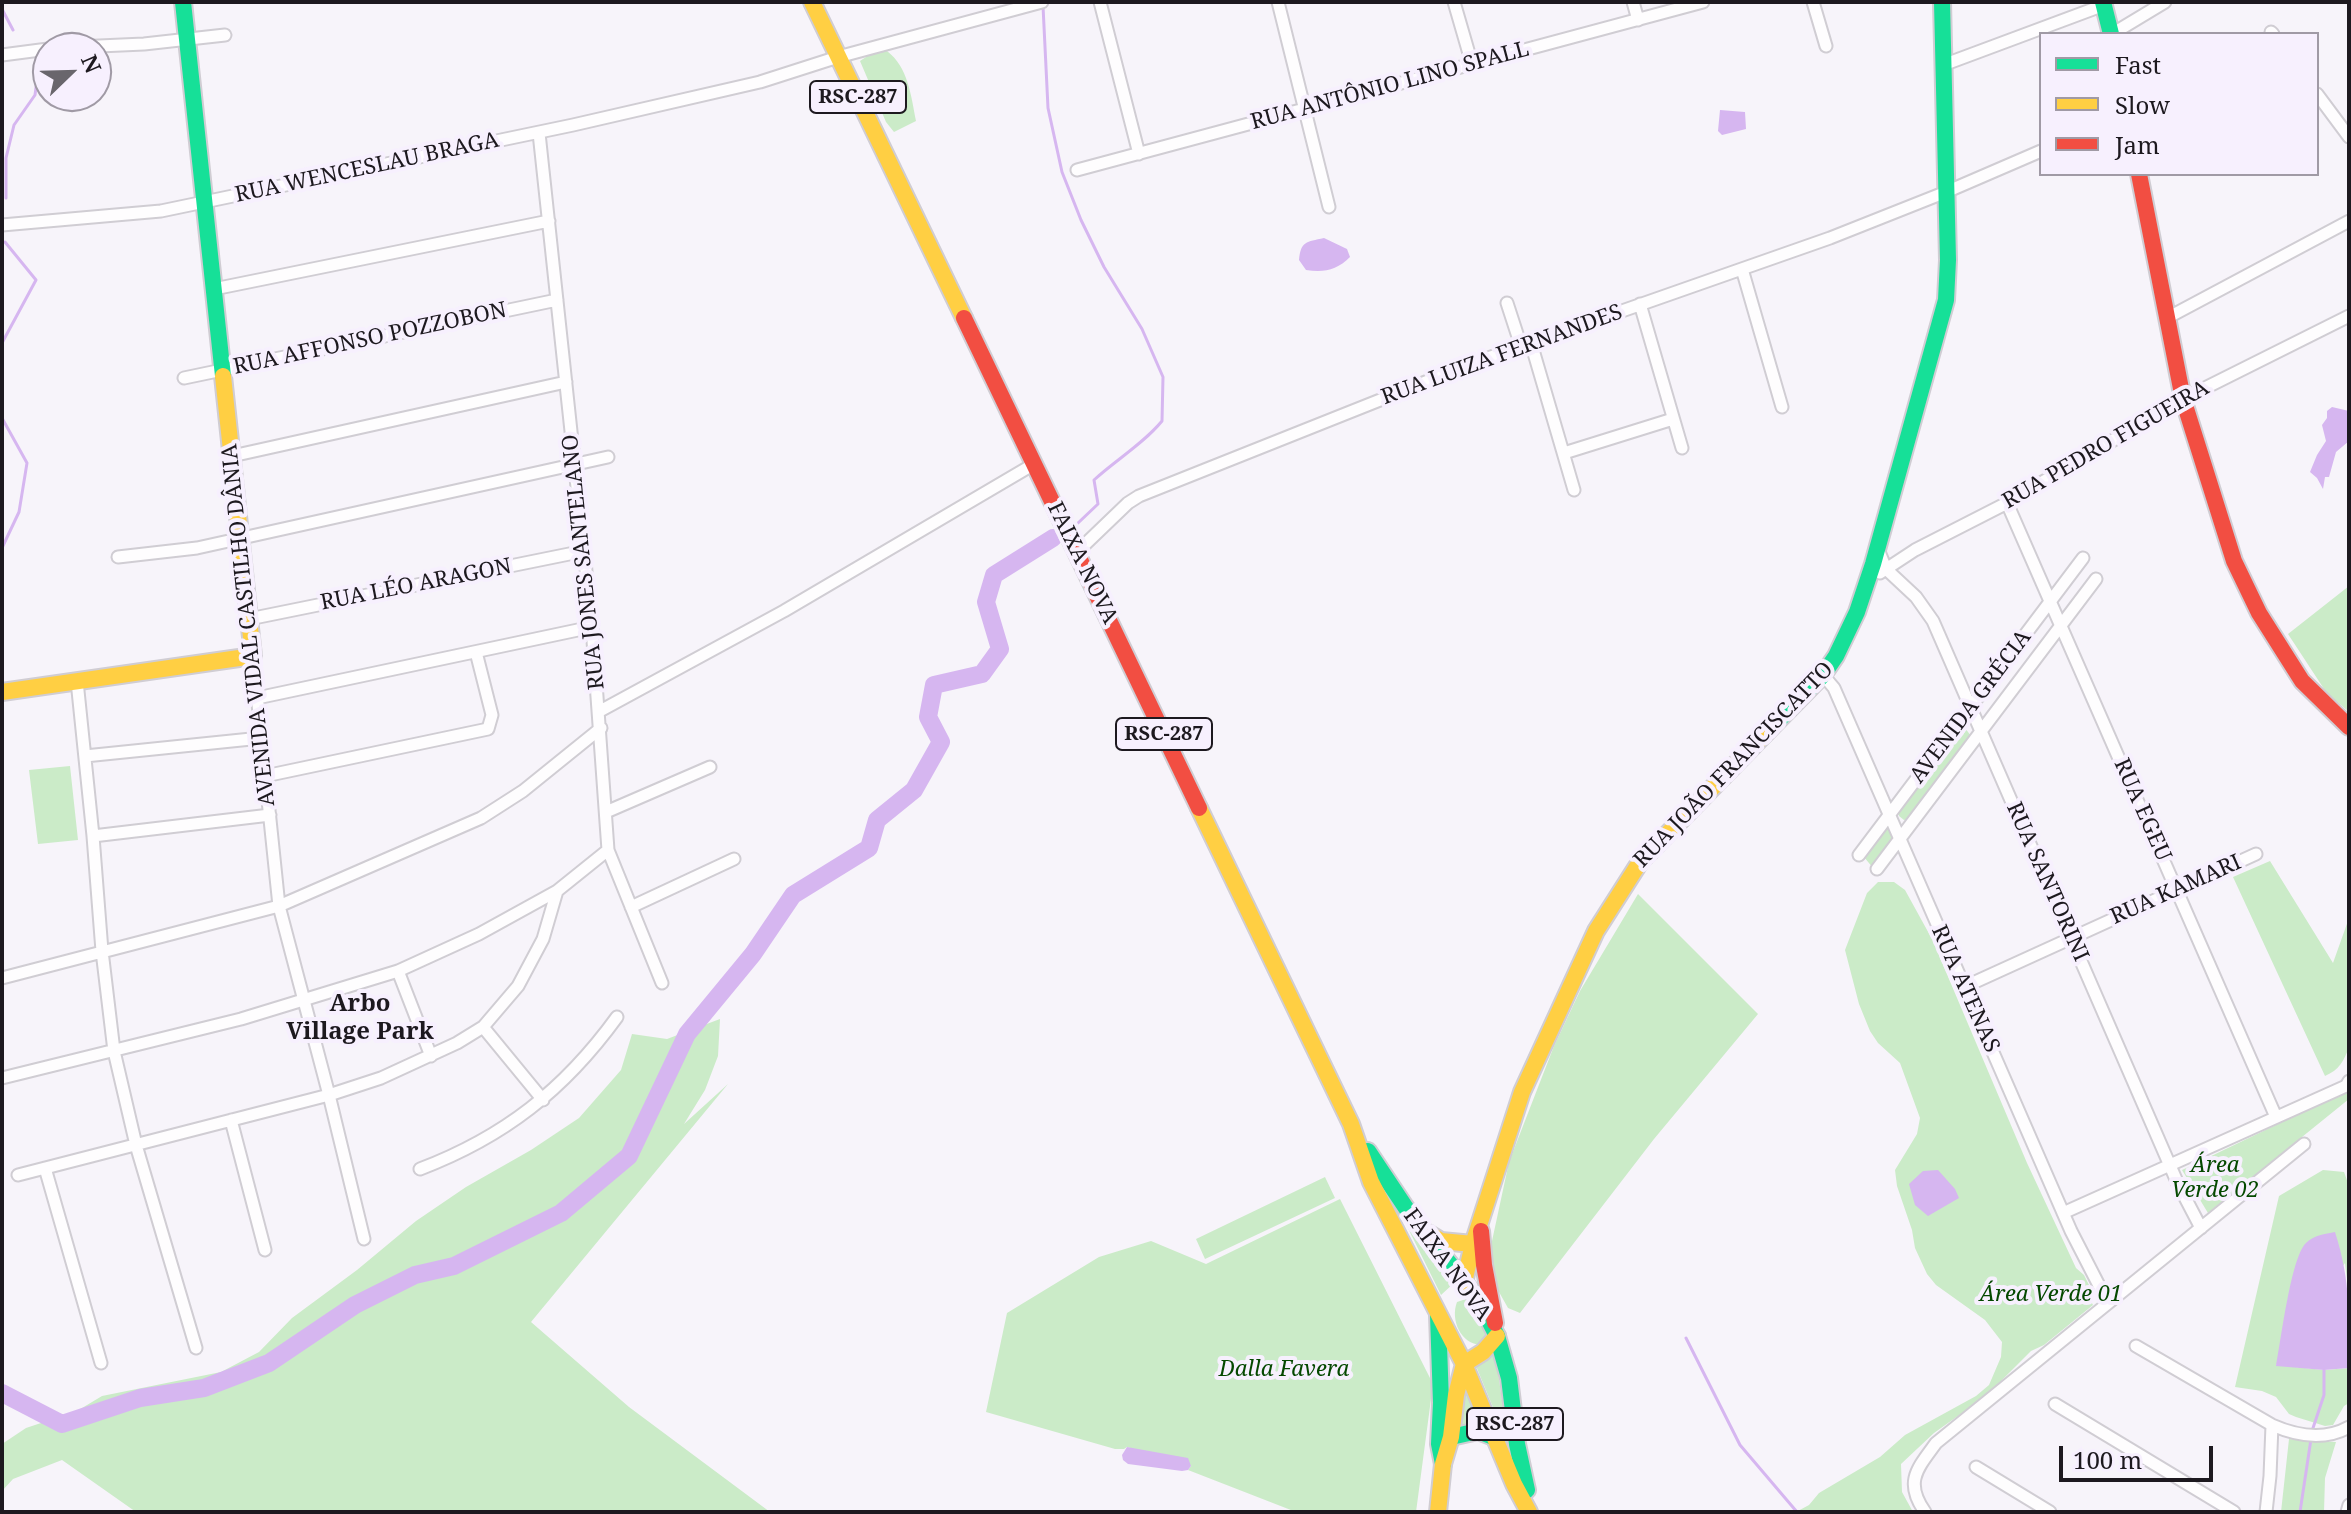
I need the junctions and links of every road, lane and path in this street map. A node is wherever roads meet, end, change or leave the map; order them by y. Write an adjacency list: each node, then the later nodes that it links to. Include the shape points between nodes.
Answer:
1 (183, 2): 17 (main road, AVENIDA VIDAL CASTILHO DÂNIA)
2 (812, 2): 22 (main road, FAIXA NOVA / RSC-287)
3 (1042, 2): 22 (street, RUA WENCESLAU BRAGA)
4 (1100, 2): 30 (street)
5 (1278, 2): 26 (street)
6 (1454, 2): 23 (street)
7 (1633, 2): 13 (street)
8 (1703, 2): 13 (street, RUA ANTÔNIO LINO SPALL)
9 (1813, 2): 19 (street)
10 (1942, 2): 24 (main road, RUA JOÃO FRANCISCATTO)
11 (2165, 2): 15 (street)
12 (2103, 3): 14 (main road); 24 (street)
13 (1638, 20): 23 (street, RUA ANTÔNIO LINO SPALL)
14 (2111, 32)
15 (2115, 32)
16 (225, 35): 17 (street)
17 (187, 39): 18 (street); 34 (main road, AVENIDA VIDAL CASTILHO DÂNIA)
18 (112, 45)
19 (1826, 46)
20 (32, 51): 21 (street)
21 (2, 55)
22 (838, 57): 27 (street, RUA WENCESLAU BRAGA, via 760,82); 58 (main road, FAIXA NOVA / RSC-287)
23 (1472, 64): 26 (street, RUA ANTÔNIO LINO SPALL)
24 (1943, 65): 33 (main road, RUA JOÃO FRANCISCATTO)
25 (2319, 97): 28 (street)
26 (1304, 109): 30 (street, RUA ANTÔNIO LINO SPALL); 35 (street)
27 (539, 133): 34 (street, RUA WENCESLAU BRAGA); 36 (street, RUA JONES SANTELANO)
28 (2349, 137)
29 (2039, 152): 33 (street, RUA LUIZA FERNANDES)
30 (1139, 154): 31 (street, RUA ANTÔNIO LINO SPALL)
31 (1077, 170)
32 (2139, 176): 45 (main road)
33 (1946, 192): 39 (street, RUA LUIZA FERNANDES); 62 (main road, RUA JOÃO FRANCISCATTO, via 1946,300)
34 (205, 202): 38 (street, RUA WENCESLAU BRAGA); 40 (main road, AVENIDA VIDAL CASTILHO DÂNIA)
35 (1329, 207)
36 (549, 221): 40 (street); 41 (street, RUA JONES SANTELANO)
37 (2349, 221): 45 (street)
38 (2, 225)
39 (1742, 269): 43 (street, RUA LUIZA FERNANDES); 51 (street)
40 (214, 289): 47 (main road, AVENIDA VIDAL CASTILHO DÂNIA)
41 (557, 300): 47 (street, RUA AFFONSO POZZOBON); 49 (street, RUA JONES SANTELANO)
42 (1507, 303): 46 (street)
43 (1640, 304): 46 (street, RUA LUIZA FERNANDES); 52 (street)
44 (2349, 316): 50 (street, RUA PEDRO FIGUEIRA)
45 (2167, 318): 50 (main road)
46 (1526, 344): 54 (street); 64 (street, RUA LUIZA FERNANDES, via 1139,496)
47 (222, 370): 48 (street, RUA AFFONSO POZZOBON); 55 (main road, AVENIDA VIDAL CASTILHO DÂNIA)
48 (184, 378)
49 (566, 382): 55 (street); 57 (street, RUA JONES SANTELANO)
50 (2183, 399): 60 (street, RUA PEDRO FIGUEIRA); 82 (main road, via 2234,561 2259,613 2302,681)
51 (1782, 407)
52 (1673, 419): 53 (street); 54 (street)
53 (1682, 448)
54 (1564, 453): 59 (street)
55 (232, 456): 61 (main road, AVENIDA VIDAL CASTILHO DÂNIA)
56 (608, 457): 57 (street)
57 (574, 464): 61 (street); 63 (street, RUA JONES SANTELANO)
58 (1034, 464): 64 (main road, FAIXA NOVA / RSC-287); 81 (street, via 784,611)
59 (1574, 490)
60 (2007, 503): 67 (street, RUA PEDRO FIGUEIRA); 70 (street, RUA EGEU)
61 (240, 538): 65 (street); 71 (main road, AVENIDA VIDAL CASTILHO DÂNIA)
62 (1877, 548): 67 (street, RUA SANTORINI); 69 (main road, RUA JOÃO FRANCISCATTO)
63 (584, 551): 71 (street, RUA LÉO ARAGON); 73 (street, RUA JONES SANTELANO)
64 (1077, 552): 120 (main road, FAIXA NOVA / RSC-287)
65 (118, 557)
66 (2083, 558): 70 (street, AVENIDA GRÉCIA)
67 (1886, 569): 69 (street, RUA PEDRO FIGUEIRA); 80 (street, RUA SANTORINI, via 1926,609)
68 (2096, 579): 72 (street, AVENIDA GRÉCIA)
69 (1867, 580): 76 (main road, RUA JOÃO FRANCISCATTO, via 1836,658)
70 (2050, 602): 72 (street, RUA EGEU); 80 (street, AVENIDA GRÉCIA)
71 (249, 619): 75 (main road, AVENIDA VIDAL CASTILHO DÂNIA)
72 (2061, 625): 84 (street, AVENIDA GRÉCIA); 99 (street, RUA EGEU)
73 (592, 627): 74 (street); 81 (street, RUA JONES SANTELANO)
74 (476, 652): 79 (street); 88 (street, via 492,715 488,729)
75 (253, 656): 77 (main road); 79 (street, AVENIDA VIDAL CASTILHO DÂNIA)
76 (1823, 675): 90 (street, RUA ATENAS, via 1834,688); 128 (main road, RUA JOÃO FRANCISCATTO, via 1640,862 1616,897 1522,1092)
77 (77, 681): 78 (main road); 86 (street)
78 (2, 692)
79 (257, 698): 85 (street, AVENIDA VIDAL CASTILHO DÂNIA)
80 (1970, 707): 84 (street, RUA SANTORINI); 90 (street, AVENIDA GRÉCIA)
81 (600, 711): 83 (street, RUA JONES SANTELANO)
82 (2349, 727)
83 (601, 728): 89 (street, RUA JONES SANTELANO); 101 (street, via 481,818)
84 (1981, 732): 93 (street, AVENIDA GRÉCIA); 103 (street, RUA SANTORINI)
85 (261, 738): 86 (street); 88 (street, AVENIDA VIDAL CASTILHO DÂNIA)
86 (85, 756): 92 (street)
87 (710, 767): 89 (street)
88 (265, 776): 91 (street, AVENIDA VIDAL CASTILHO DÂNIA)
89 (606, 812): 94 (street, RUA JONES SANTELANO)
90 (1889, 814): 93 (street, RUA ATENAS); 96 (street, AVENIDA GRÉCIA)
91 (270, 815): 92 (street); 101 (street, AVENIDA VIDAL CASTILHO DÂNIA)
92 (93, 836): 104 (street)
93 (1900, 839): 98 (street, AVENIDA GRÉCIA); 108 (street, RUA ATENAS)
94 (608, 850): 100 (street); 102 (street, RUA JONES SANTELANO)
95 (2256, 854): 99 (street, RUA KAMARI)
96 (1859, 855)
97 (734, 859): 102 (street)
98 (1877, 869)
99 (2177, 890): 103 (street, RUA KAMARI); 118 (street, RUA EGEU)
100 (557, 891): 105 (street); 111 (street, via 528,971)
101 (279, 906): 104 (street); 109 (street, AVENIDA VIDAL CASTILHO DÂNIA)
102 (631, 907): 107 (street, RUA JONES SANTELANO)
103 (2071, 938): 108 (street, RUA KAMARI); 123 (street, RUA SANTORINI)
104 (102, 951): 106 (street); 112 (street)
105 (398, 971): 109 (street); 113 (street)
106 (2, 978)
107 (662, 983)
108 (1964, 987): 127 (street, RUA ATENAS)
109 (304, 1001): 112 (street); 116 (street, AVENIDA VIDAL CASTILHO DÂNIA)
110 (617, 1017): 117 (street)
111 (483, 1027): 113 (street); 117 (street)
112 (114, 1051): 114 (street); 122 (street)
113 (431, 1056): 116 (street)
114 (2, 1078)
115 (2349, 1081): 118 (street)
116 (329, 1095): 119 (street); 131 (street, AVENIDA VIDAL CASTILHO DÂNIA)
117 (543, 1100): 125 (street, via 490,1137)
118 (2276, 1117): 123 (street)
119 (231, 1120): 122 (street); 133 (street)
120 (1351, 1124): 130 (main road, FAIXA NOVA / RSC-287); 136 (main road, FAIXA NOVA / RSC-287, via 1371,1182)
121 (2304, 1144): 129 (street)
122 (136, 1145): 124 (street); 139 (street)
123 (2170, 1165): 127 (street); 129 (street, RUA SANTORINI)
124 (45, 1168): 126 (street); 140 (street)
125 (420, 1169)
126 (18, 1175)
127 (2063, 1213): 135 (street, RUA ATENAS)
128 (1481, 1225): 132 (main road, RUA JOÃO FRANCISCATTO); 137 (main road, RUA JOÃO FRANCISCATTO)
129 (2201, 1228): 135 (street)
130 (1422, 1229): 132 (main road, via 1441,1241); 134 (main road, FAIXA NOVA / RSC-287)
131 (364, 1239)
132 (1473, 1244): 134 (main road, RUA JOÃO FRANCISCATTO)
133 (265, 1250)
134 (1455, 1290): 136 (main road, RUA JOÃO FRANCISCATTO); 137 (main road, FAIXA NOVA / RSC-287, via 1479,1301)
135 (2108, 1303): 154 (street, via 1936,1443 1916,1469 1914,1491)
136 (1438, 1313): 141 (main road, FAIXA NOVA / RSC-287); 149 (main road)
137 (1497, 1336): 141 (main road); 153 (main road, FAIXA NOVA / RSC-287)
138 (2136, 1346): 143 (street)
139 (196, 1348)
140 (101, 1363)
141 (1464, 1364): 146 (main road); 147 (main road, FAIXA NOVA / RSC-287)
142 (2055, 1404): 156 (street)
143 (2272, 1425): 145 (street); 148 (street)
144 (2348, 1431): 145 (street)
145 (2292, 1434): 148 (street)
146 (1451, 1437): 147 (main road, via 1478,1431); 149 (main road)
147 (1496, 1438): 153 (main road, FAIXA NOVA / RSC-287)
148 (2271, 1447): 157 (street)
149 (1443, 1464): 152 (main road)
150 (1976, 1467): 155 (street)
151 (2349, 1505): 158 (street)
152 (1438, 1512)
153 (1531, 1512)
154 (1925, 1512)
155 (2050, 1512)
156 (2234, 1512)
157 (2266, 1512)
158 (2347, 1512)

